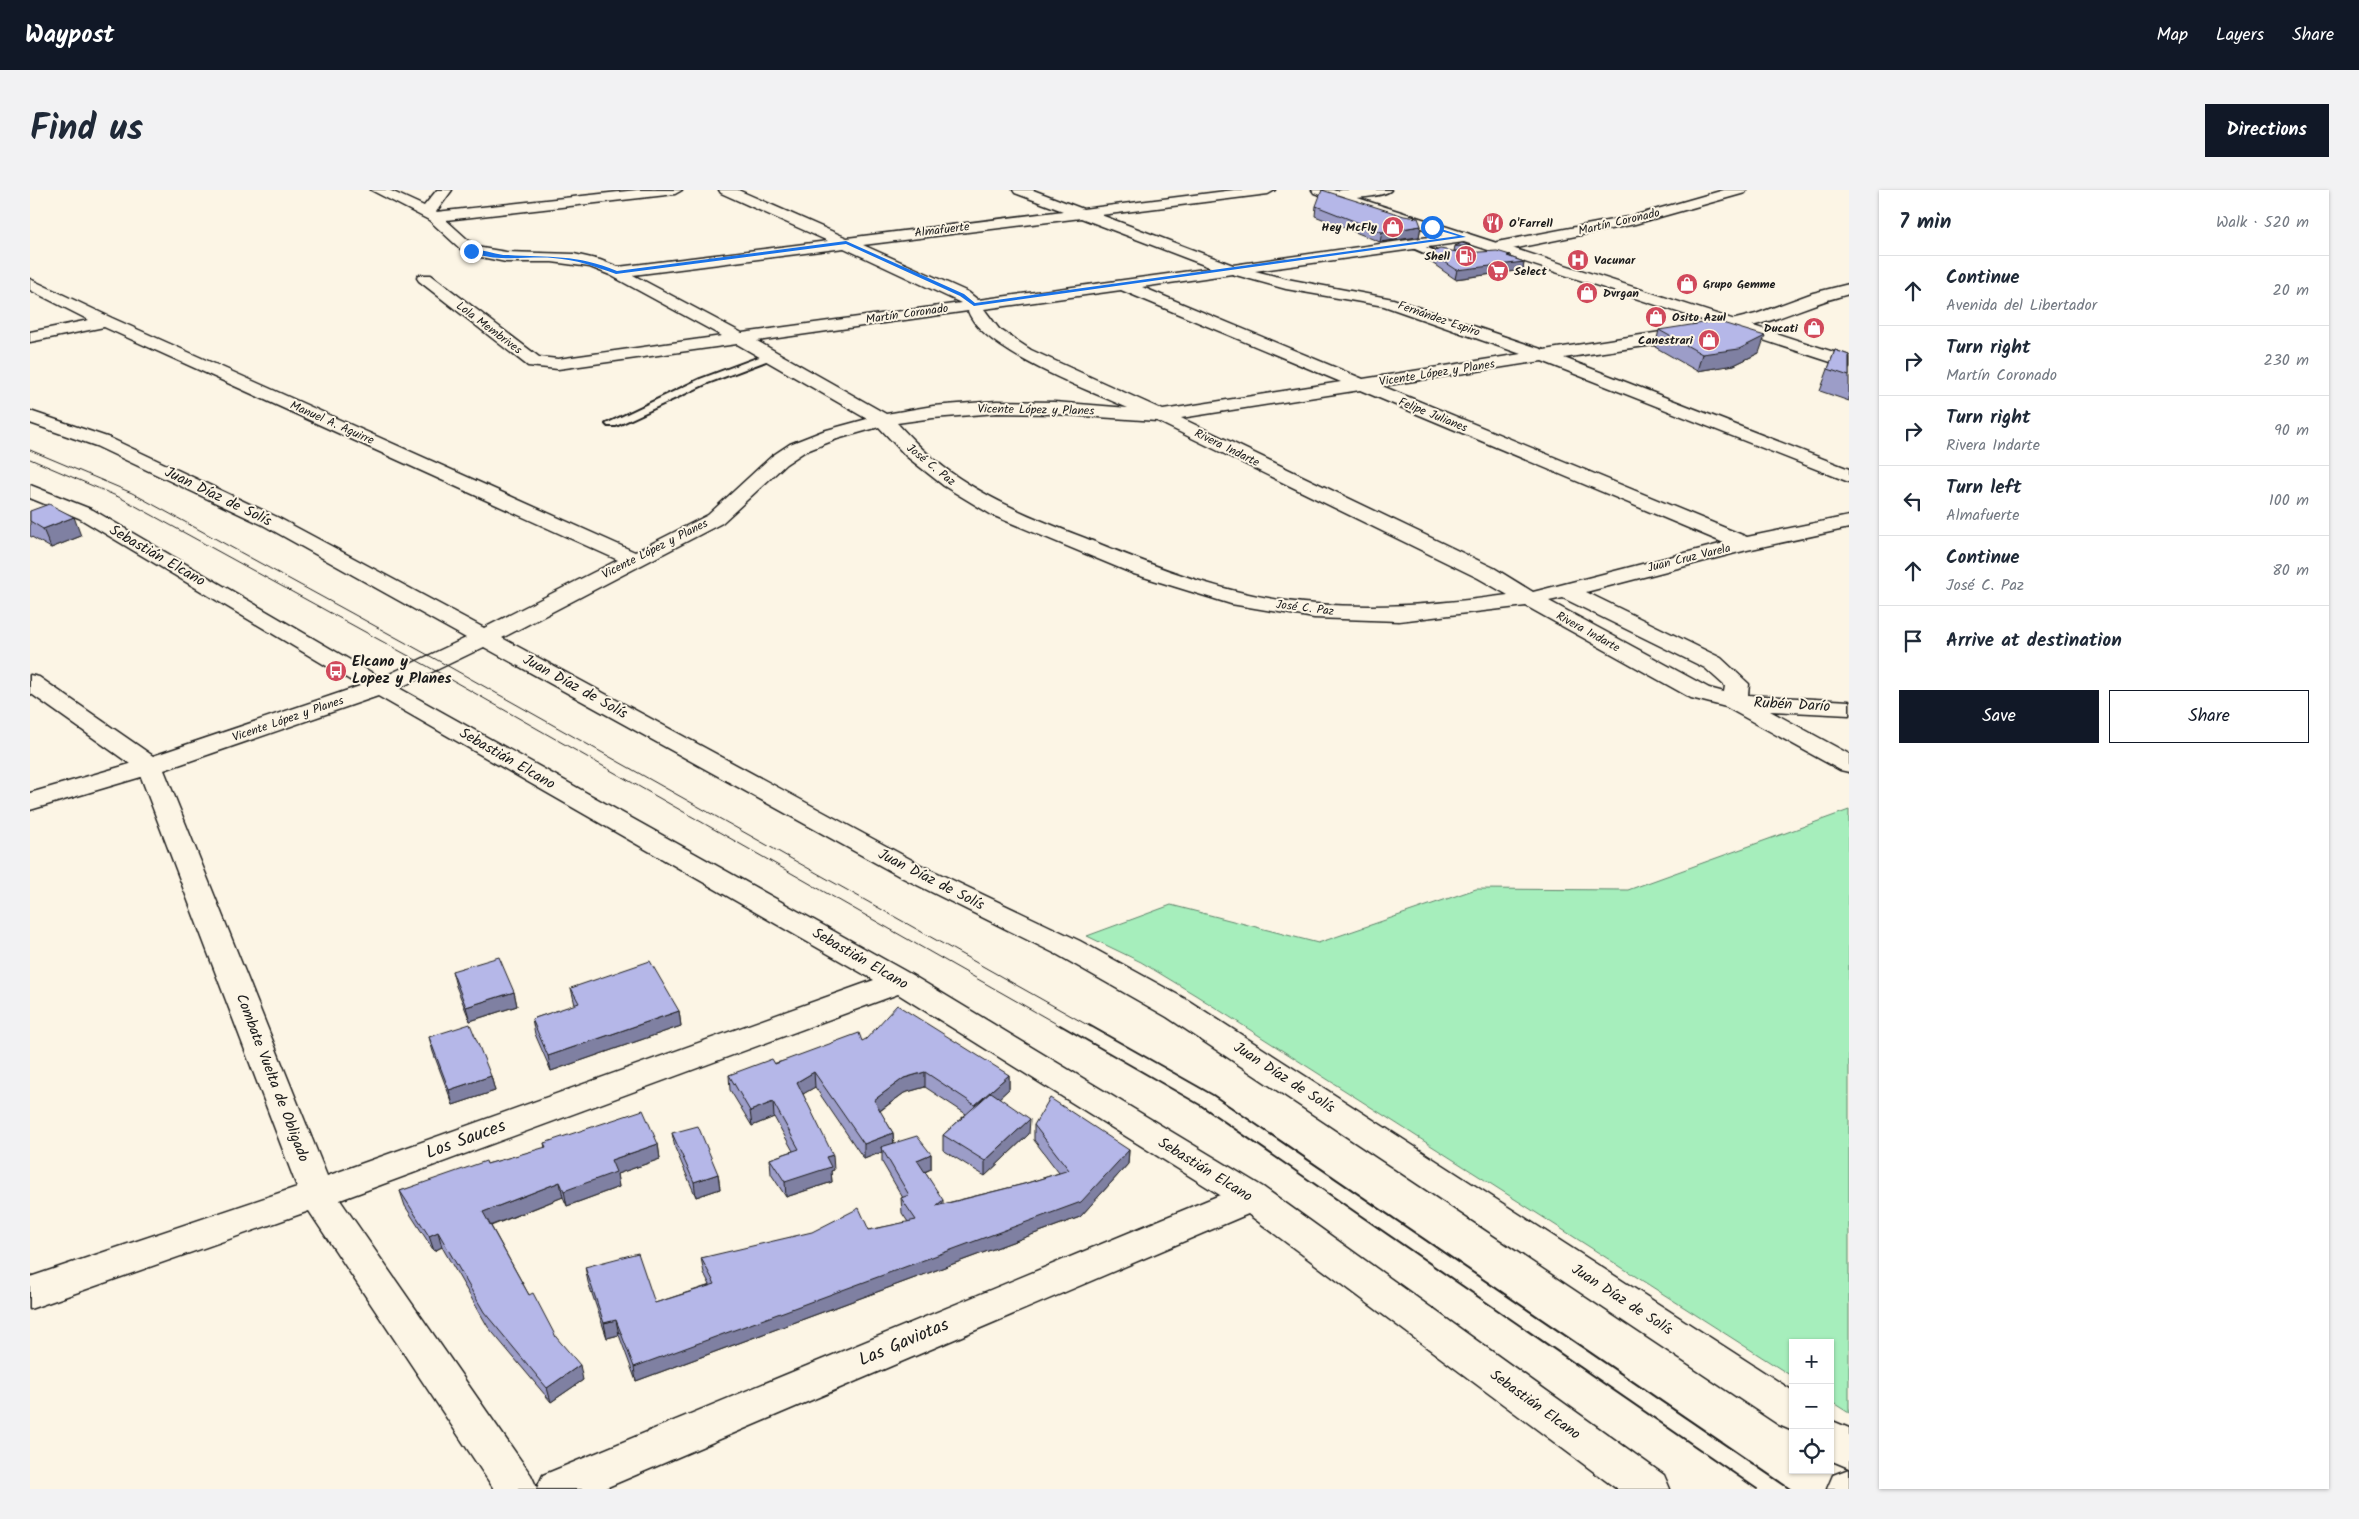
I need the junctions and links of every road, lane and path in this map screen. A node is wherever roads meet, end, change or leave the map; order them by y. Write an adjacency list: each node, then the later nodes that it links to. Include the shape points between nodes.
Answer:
1 (378, 190): 12 (street, José C. Paz)
2 (445, 190): 12 (street)
3 (675, 190): 12 (street)
4 (726, 190): 14 (street, Rivera Indarte)
5 (1020, 190): 11 (street, Fernández Espiro)
6 (1268, 190): 11 (street, Almafuerte)
7 (1319, 190): 10 (street)
8 (1384, 190): 10 (street)
9 (1740, 190): 16 (street, Martín Coronado, via 1636,220)
10 (1335, 195): 13 (street)
11 (1079, 212): 14 (street, Almafuerte); 18 (street, Fernández Espiro)
12 (430, 215): 19 (street, José C. Paz, via 471,251 506,257 574,260 594,263)
13 (1464, 237): 15 (street, Martín Coronado); 16 (street)
14 (846, 242): 19 (street, Almafuerte); 24 (street, Rivera Indarte, via 962,295)
15 (1412, 244): 17 (lane, via 1432,253); 18 (street, Martín Coronado)
16 (1494, 252): 26 (street, via 1513,252)
17 (1464, 258)
18 (1230, 269): 22 (street, Martín Coronado); 30 (street, Fernández Espiro, via 1286,284 1387,302)
19 (616, 272): 28 (street, José C. Paz)
20 (425, 278): 32 (street, Lola Membrives, via 534,362)
21 (30, 284): 25 (street, Manuel A. Aguirre)
22 (1122, 284): 24 (street, Martín Coronado); 33 (street, Felipe Julianes)
23 (1849, 289): 26 (street, Vicente López y Planes)
24 (974, 305): 28 (street, Martín Coronado); 34 (street, Rivera Indarte, via 978,316 993,333 1025,354)
25 (106, 322): 27 (street); 42 (street, Manuel A. Aguirre)
26 (1734, 325): 30 (street, Vicente López y Planes); 31 (street)
27 (30, 338)
28 (739, 338): 29 (street, José C. Paz); 32 (street, Martín Coronado)
29 (770, 356): 36 (street, José C. Paz); 37 (lane, via 704,381)
30 (1544, 356): 33 (street, Vicente López y Planes); 38 (street, Fernández Espiro)
31 (1849, 363)
32 (558, 364)
33 (1359, 385): 34 (street, Vicente López y Planes); 41 (street, Felipe Julianes)
34 (1161, 416): 36 (street, Vicente López y Planes, via 997,407); 44 (street, Rivera Indarte, via 1486,573)
35 (30, 417): 45 (street, Juan Díaz de Solís, via 103,442 270,521)
36 (883, 420): 42 (street, Vicente López y Planes, via 797,448 778,460 715,519); 44 (street, José C. Paz, via 914,452 951,482 998,511 1142,569 1231,597 1314,611 1399,614)
37 (612, 424)
38 (1849, 476)
39 (30, 491): 47 (street, Sebastián Elcano, via 86,514)
40 (1849, 522): 41 (street, Juan Cruz Varela)
41 (1745, 544): 43 (street, Juan Cruz Varela)
42 (635, 560): 45 (street, Vicente López y Planes)
43 (1563, 589): 44 (street, Juan Cruz Varela); 48 (street, Rivera Indarte, via 1713,663 1737,684)
44 (1531, 599): 48 (street, Rivera Indarte, via 1700,693)
45 (484, 638): 47 (street, Vicente López y Planes); 57 (street, Juan Díaz de Solís, via 911,871 1069,948 1178,1009)
46 (30, 682): 51 (street)
47 (380, 687): 51 (street, Vicente López y Planes); 53 (street, Sebastián Elcano)
48 (1735, 702): 49 (street, Rubén Darío); 50 (street, Rivera Indarte)
49 (1849, 708)
50 (1849, 764)
51 (150, 766): 52 (street, Vicente López y Planes); 54 (street, Combate Vuelta de Obligado)
52 (30, 802)
53 (901, 982): 54 (street, Los Sauces); 55 (street, Sebastián Elcano)
54 (317, 1194): 56 (street, Los Sauces); 60 (street, Combate Vuelta de Obligado)
55 (1250, 1197): 61 (street, Las Gaviotas); 62 (street, Sebastián Elcano)
56 (30, 1294)
57 (1789, 1410)
58 (1834, 1441): 59 (street)
59 (1849, 1450)
60 (516, 1489)
61 (557, 1489)
62 (1650, 1489)

